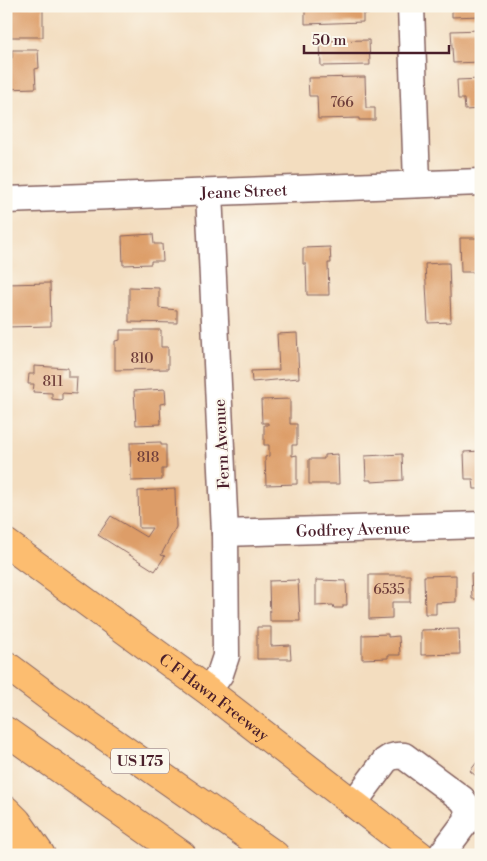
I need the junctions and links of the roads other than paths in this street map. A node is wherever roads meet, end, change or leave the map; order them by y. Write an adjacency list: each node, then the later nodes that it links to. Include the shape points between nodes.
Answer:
1 (411, 6): 3 (street)
2 (481, 182): 3 (street, Jeane Street)
3 (418, 184): 4 (street, Jeane Street)
4 (210, 193): 5 (street, Jeane Street); 7 (street, Fern Avenue)
5 (6, 200)
6 (481, 525): 7 (street, Godfrey Avenue)
7 (225, 533): 10 (street, Fern Avenue, via 226,656 220,674)
8 (6, 543): 10 (main road, C F Hawn Freeway)
9 (6, 665): 18 (main road, US 175)
10 (208, 691): 12 (main road, C F Hawn Freeway)
11 (6, 731): 17 (main road)
12 (353, 804): 19 (main road, C F Hawn Freeway); 20 (street, via 385,761 390,757 404,756 467,806 468,819)
13 (6, 810): 16 (main road)
14 (6, 844): 15 (main road)
15 (21, 855)
16 (41, 855)
17 (182, 855)
18 (275, 855)
19 (420, 855)
20 (442, 855)

